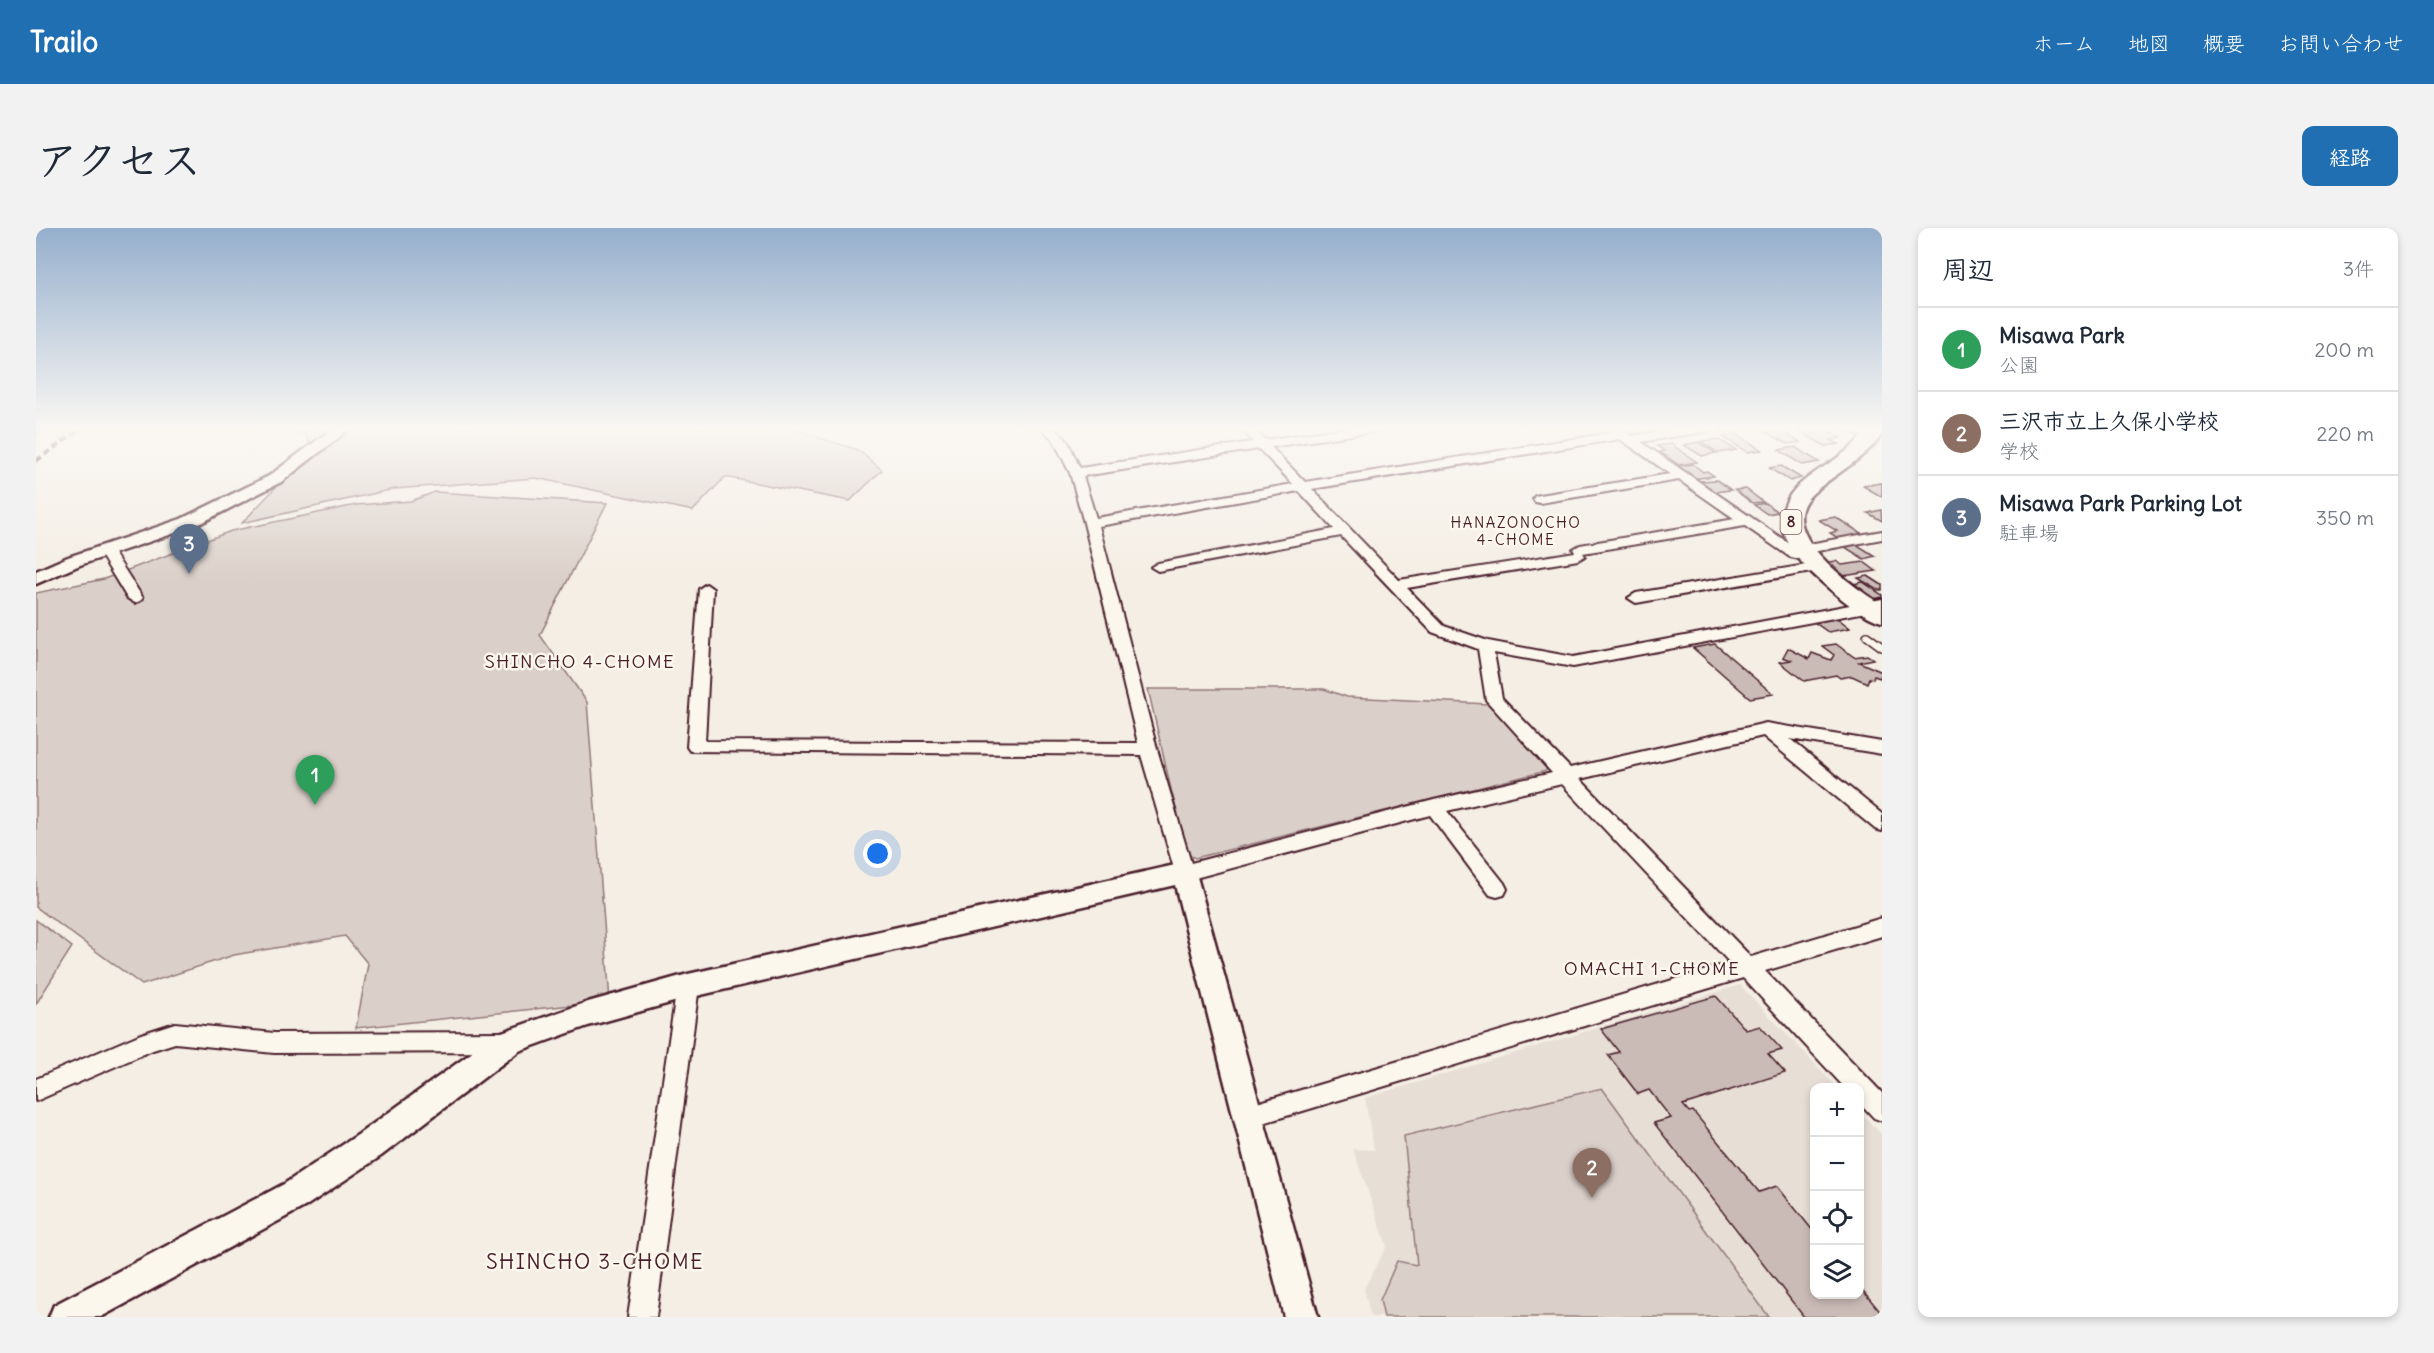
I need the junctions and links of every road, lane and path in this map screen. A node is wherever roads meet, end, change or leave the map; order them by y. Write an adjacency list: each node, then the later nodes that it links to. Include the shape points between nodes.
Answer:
1 (276, 478): 14 (street, via 187,523)
2 (1077, 478): 11 (street)
3 (1292, 478): 8 (street)
4 (1356, 478): 8 (street)
5 (1671, 478): 9 (street)
6 (1685, 478): 10 (street)
7 (1822, 478): 15 (main road, 8, via 1795,501 1790,517)
8 (1300, 487): 11 (street); 12 (street)
9 (1540, 499)
10 (1747, 521): 15 (street, via 1795,554); 18 (street)
11 (1091, 523): 28 (street)
12 (1343, 531): 16 (street); 18 (street)
13 (1882, 535): 15 (street)
14 (105, 550): 17 (street); 21 (street)
15 (1810, 558): 20 (street); 22 (main road, 8)
16 (1158, 567)
17 (36, 578)
18 (1395, 585): 24 (street, via 1437,629)
19 (706, 589): 28 (street, via 696,747)
20 (1636, 597)
21 (135, 598)
22 (1878, 609): 24 (street, via 1573,662)
23 (1867, 636): 25 (lane)
24 (1485, 646): 29 (street, via 1494,700)
25 (1882, 647)
26 (1766, 729): 27 (street); 29 (street); 31 (street)
27 (1882, 748)
28 (1148, 749): 32 (street)
29 (1566, 774): 30 (street); 35 (street)
30 (1434, 807): 32 (street); 33 (street)
31 (1882, 824)
32 (1184, 873): 36 (street); 40 (street)
33 (1497, 889)
34 (1882, 927): 35 (street)
35 (1747, 968): 39 (street); 40 (street)
36 (688, 986): 37 (street, via 588,1014); 42 (street)
37 (510, 1042): 38 (street, via 274,1043 175,1033); 41 (street, via 370,1145 295,1194)
38 (36, 1090)
39 (1882, 1110)
40 (1250, 1116): 43 (street)
41 (66, 1317)
42 (642, 1317)
43 (1301, 1317)

